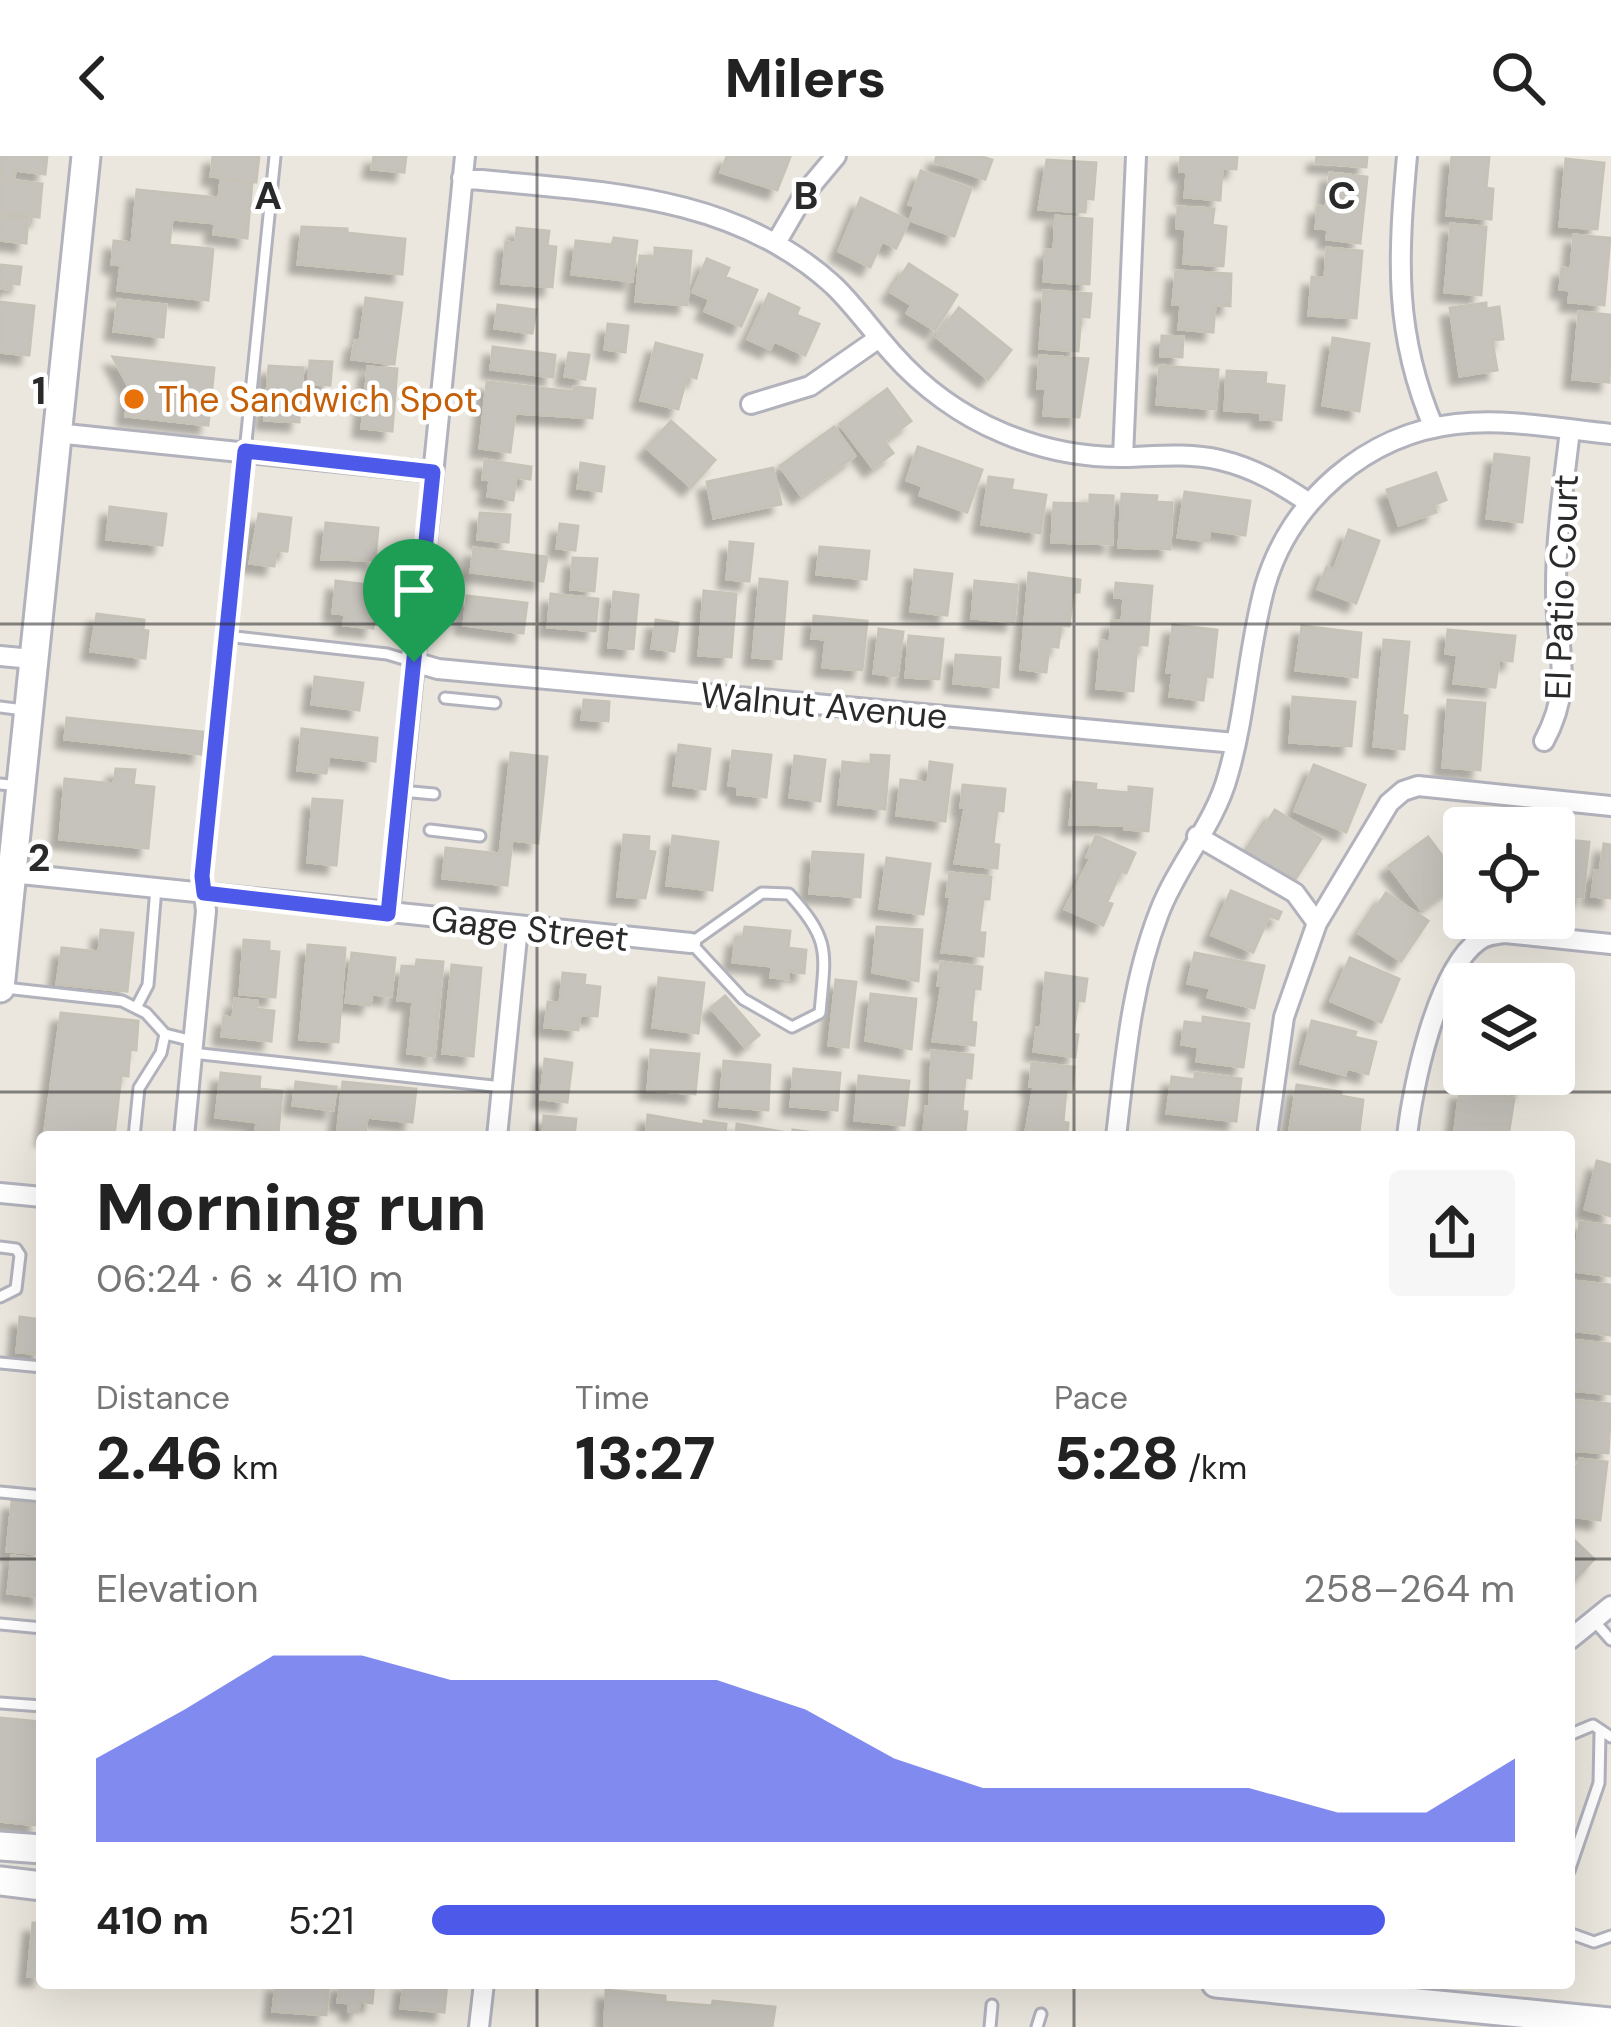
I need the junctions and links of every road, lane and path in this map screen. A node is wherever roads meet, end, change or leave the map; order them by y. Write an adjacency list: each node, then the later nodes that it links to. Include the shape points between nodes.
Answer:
1 (86, 156): 13 (main road)
2 (275, 156): 15 (lane)
3 (465, 156): 7 (street)
4 (836, 156): 8 (street)
5 (1136, 156): 16 (street)
6 (1407, 156): 11 (street, via 1400,302)
7 (462, 178): 8 (street, via 685,205); 17 (street)
8 (776, 243): 9 (street, via 832,284)
9 (879, 338): 10 (street, via 810,386); 16 (street, via 976,421 1051,449)
10 (752, 404)
11 (1434, 428): 12 (street, via 1481,422); 18 (street, via 1361,458)
12 (1570, 430): 14 (street); 26 (street, El Patio Court, via 1556,584 1564,676)
13 (56, 433): 15 (street); 21 (main road)
14 (1611, 434)
15 (245, 451): 17 (street); 19 (lane)
16 (1123, 457): 18 (street, via 1216,459)
17 (433, 472): 22 (street)
18 (1310, 503): 27 (street, via 1265,586)
19 (226, 636): 22 (lane); 37 (lane)
20 (0, 656): 21 (street)
21 (32, 659): 25 (main road)
22 (414, 662): 27 (street, Walnut Avenue); 29 (street)
23 (445, 698): 24 (lane)
24 (495, 703)
25 (13, 709): 28 (main road)
26 (1544, 741)
27 (1235, 743): 34 (street)
28 (10, 785): 35 (main road)
29 (401, 791): 30 (lane); 38 (street)
30 (434, 794)
31 (1611, 806): 39 (street, via 1410,788 1389,803)
32 (430, 830): 33 (lane)
33 (480, 836)
34 (1198, 836): 39 (street, via 1295,893); 52 (street, via 1143,960)
35 (11, 873): 36 (street, Gage Street); 41 (main road)
36 (156, 888): 37 (street, Gage Street); 45 (lane)
37 (204, 893): 38 (street, Gage Street); 47 (street)
38 (388, 914): 40 (street, Gage Street)
39 (1317, 923): 53 (street, via 1284,1017)
40 (518, 927): 42 (street, Gage Street); 48 (street)
41 (3, 929): 44 (main road)
42 (691, 943): 42 (lane, via 762,892 789,894 815,922 826,952 820,1013 792,1027 743,999)
43 (1611, 944): 54 (street, via 1505,933 1472,947 1426,1041)
44 (0, 988): 45 (lane)
45 (141, 1010): 46 (lane)
46 (164, 1034): 47 (lane); 49 (lane, via 139,1088)
47 (193, 1047): 48 (lane); 50 (street)
48 (502, 1087): 51 (street)
49 (135, 1131)
50 (185, 1131)
51 (497, 1131)
52 (1117, 1131)
53 (1268, 1131)
54 (1408, 1131)
55 (0, 1193): 56 (street)
56 (36, 1197)
57 (0, 1247): 58 (lane, via 20,1256 16,1288)
58 (0, 1297)
59 (0, 1363): 60 (lane)
60 (36, 1366)
61 (0, 1492): 62 (lane)
62 (36, 1495)
63 (1611, 1606): 64 (street)
64 (1595, 1622): 67 (street); 68 (lane)
65 (0, 1624): 66 (lane)
66 (36, 1627)
67 (1575, 1636)
68 (1611, 1640)
69 (0, 1703): 70 (lane)
70 (36, 1706)
71 (1575, 1732): 72 (lane, via 1592,1725)
72 (1605, 1735): 75 (lane)
73 (0, 1846): 74 (main road)
74 (36, 1849)
75 (1575, 1853)
76 (0, 1881): 77 (main road)
77 (36, 1885)
78 (1575, 1935): 79 (lane, via 1594,1942)
79 (1611, 1936)
80 (483, 1989): 86 (street)
81 (1267, 1989): 84 (main road)
82 (992, 2005): 87 (lane)
83 (1042, 2014): 88 (lane)
84 (1541, 2021): 85 (main road)
85 (1611, 2022)
86 (479, 2027)
87 (990, 2027)
88 (1037, 2027)

